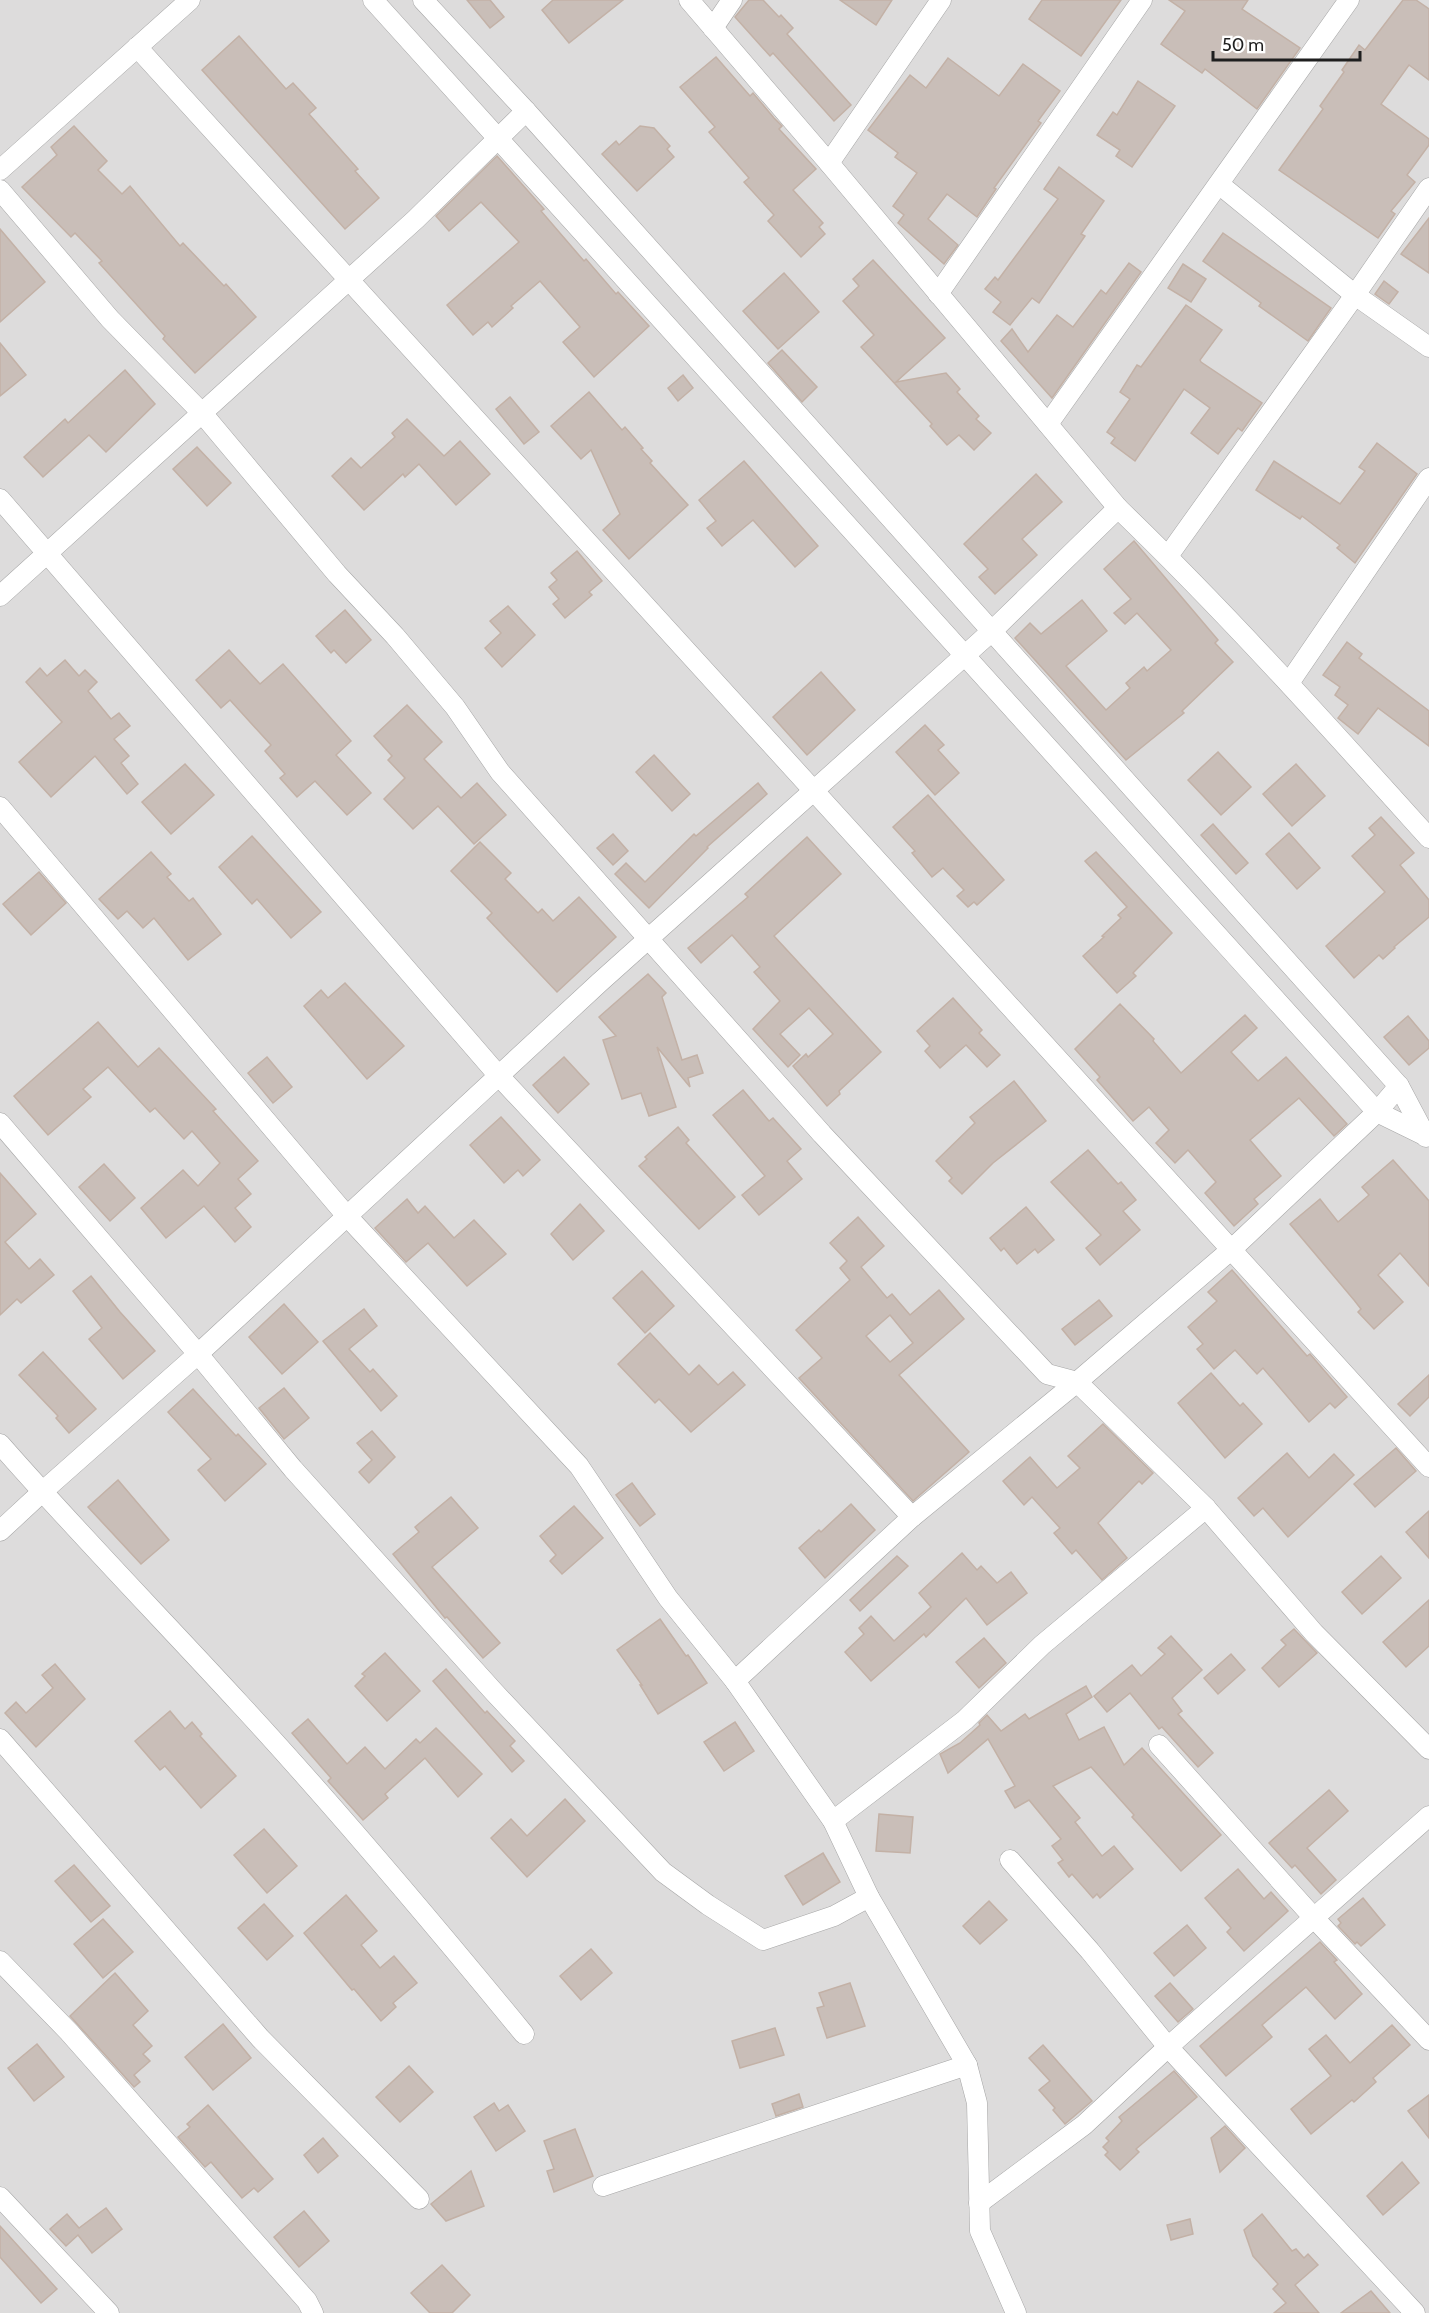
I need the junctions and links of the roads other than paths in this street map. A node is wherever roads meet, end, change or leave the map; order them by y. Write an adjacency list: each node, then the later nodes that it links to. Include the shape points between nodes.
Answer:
1 (190, 0): 10 (street)
2 (373, 0): 12 (street)
3 (423, 0): 11 (street)
4 (732, 0): 9 (street)
5 (941, 0): 13 (street)
6 (1142, 0): 19 (street)
7 (1349, 0): 15 (street)
8 (691, 1): 9 (street)
9 (713, 28): 13 (street)
10 (137, 47): 14 (street); 18 (street)
11 (526, 111): 12 (street); 30 (street)
12 (498, 139): 18 (street); 31 (street)
13 (829, 163): 19 (street)
14 (0, 170)
15 (1219, 184): 20 (street); 23 (street)
16 (1429, 188): 20 (street)
17 (0, 190): 22 (street, via 110,319)
18 (349, 280): 22 (street); 33 (street)
19 (938, 294): 23 (street)
20 (1355, 295): 21 (street); 28 (street)
21 (1429, 347)
22 (202, 412): 27 (street); 36 (street, via 455,707 500,772)
23 (1048, 424): 26 (street)
24 (1429, 478): 32 (street)
25 (0, 499): 27 (street)
26 (1118, 508): 28 (street); 30 (street)
27 (48, 552): 29 (street); 37 (street)
28 (1168, 556): 32 (street)
29 (0, 596)
30 (992, 631): 31 (street); 38 (street)
31 (964, 656): 33 (street); 39 (street)
32 (1289, 682): 35 (street)
33 (813, 790): 36 (street); 43 (street)
34 (0, 807): 42 (street)
35 (1429, 838)
36 (648, 938): 37 (street); 45 (street, via 851,1166 1047,1374)
37 (498, 1075): 42 (street); 50 (street)
38 (1399, 1086): 39 (street); 41 (street)
39 (1377, 1112): 41 (street); 43 (street)
40 (0, 1123): 44 (street)
41 (1426, 1138)
42 (346, 1215): 44 (street); 52 (street, via 579,1466 668,1598)
43 (1232, 1250): 45 (street); 47 (street)
44 (198, 1354): 48 (street); 59 (street, via 308,1486 663,1872 763,1940 834,1916)
45 (1077, 1382): 49 (street); 50 (street)
46 (0, 1444): 48 (street)
47 (1429, 1467)
48 (42, 1492): 51 (street); 62 (street, via 242,1705 438,1929)
49 (1206, 1508): 55 (street, via 1314,1633); 57 (street, via 1042,1645 965,1720)
50 (912, 1517): 52 (street)
51 (0, 1531)
52 (735, 1681): 57 (street)
53 (0, 1739): 68 (street, via 260,2038)
54 (1159, 1745): 60 (street)
55 (1429, 1749)
56 (1429, 1816): 60 (street)
57 (833, 1821): 59 (street)
58 (1010, 1860): 64 (street)
59 (869, 1897): 65 (street)
60 (1314, 1918): 63 (street); 64 (street)
61 (0, 1961): 71 (street, via 69,2032)
62 (524, 2034)
63 (1429, 2040)
64 (1168, 2047): 69 (street, via 1084,2125); 73 (street)
65 (967, 2065): 66 (street); 69 (street, via 976,2103)
66 (603, 2186)
67 (0, 2197): 70 (street)
68 (419, 2199)
69 (979, 2203): 72 (street, via 980,2231)
70 (109, 2313)
71 (314, 2313)
72 (1016, 2313)
73 (1414, 2313)

